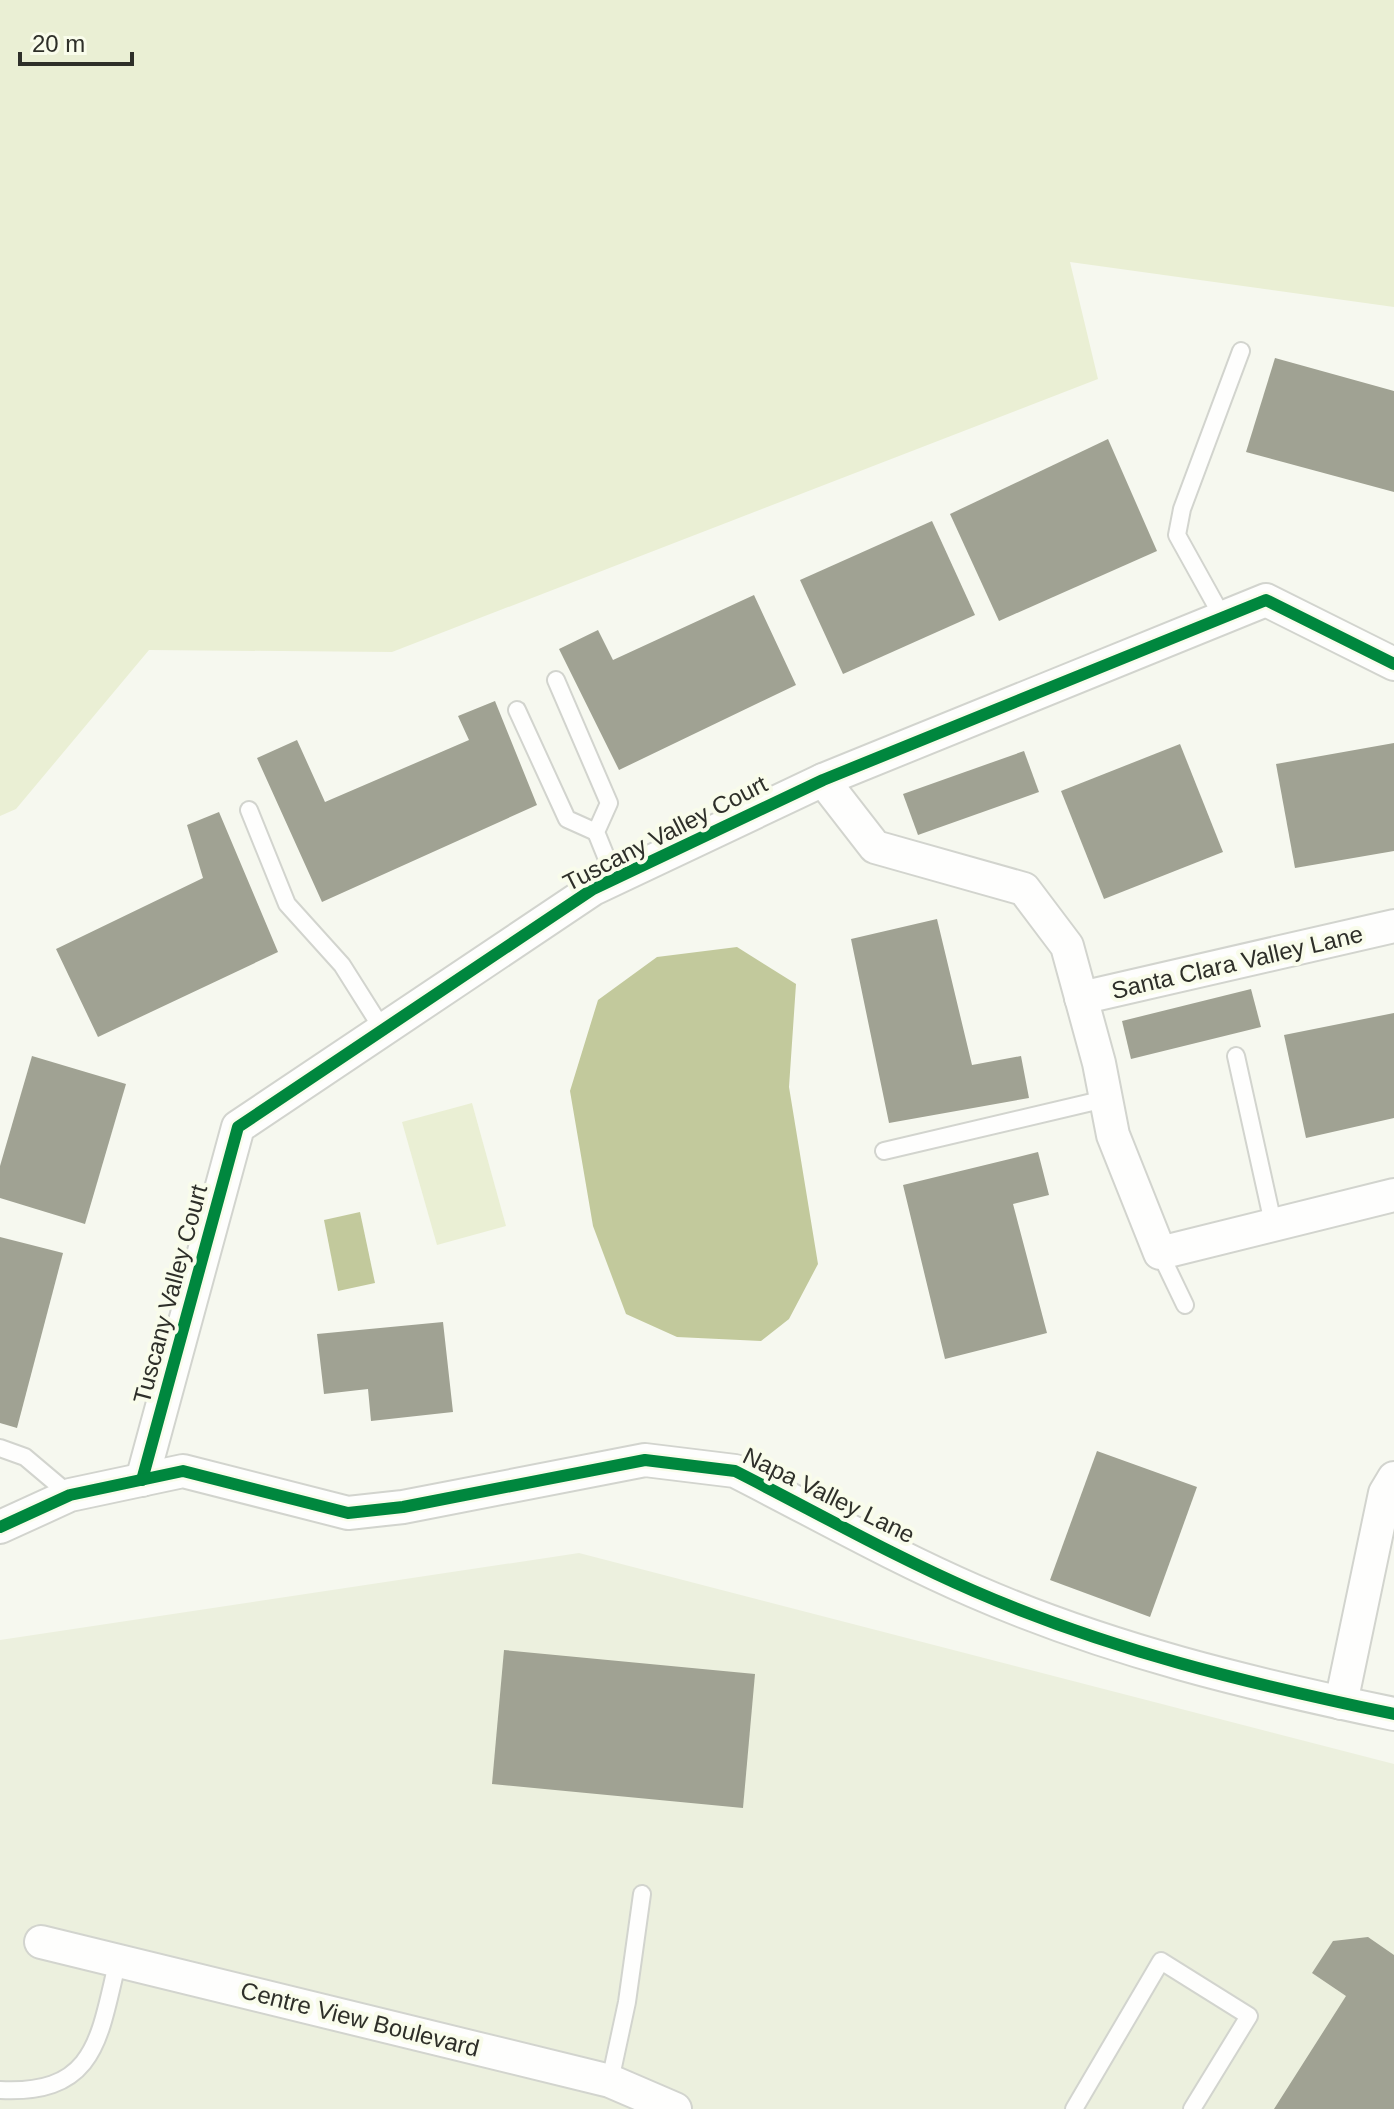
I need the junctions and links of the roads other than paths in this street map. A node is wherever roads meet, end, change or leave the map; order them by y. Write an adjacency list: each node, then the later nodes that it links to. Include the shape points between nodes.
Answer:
1 (1241, 351): 2 (lane, via 1177,535)
2 (1223, 618): 3 (street, Tuscany Valley Court, via 1266,600); 6 (street, Tuscany Valley Court)
3 (1394, 664)
4 (556, 680): 8 (lane, via 609,803)
5 (517, 710): 8 (lane, via 567,819)
6 (823, 780): 9 (street, Tuscany Valley Court); 11 (street, via 875,847 1024,889 1067,946)
7 (249, 810): 12 (lane, via 287,904 342,965)
8 (596, 832): 9 (lane)
9 (615, 879): 12 (street, Tuscany Valley Court)
10 (1394, 926): 11 (street, Santa Clara Valley Lane)
11 (1081, 998): 14 (street)
12 (383, 1030): 22 (street, Tuscany Valley Court, via 238,1127)
13 (1236, 1056): 17 (lane)
14 (1105, 1099): 15 (lane); 18 (street, via 1113,1135)
15 (884, 1151)
16 (1394, 1195): 17 (street)
17 (1273, 1223): 18 (street)
18 (1160, 1253): 19 (lane)
19 (1185, 1305)
20 (0, 1448): 23 (lane, via 25,1457)
21 (1394, 1478): 25 (street, via 1385,1493)
22 (142, 1480): 23 (street, Napa Valley Lane); 25 (street, Napa Valley Lane, via 183,1471 348,1513 645,1460 712,1465 735,1471 973,1591 1094,1638 1211,1674)
23 (70, 1495): 24 (street, Napa Valley Lane)
24 (0, 1527)
25 (1341, 1703): 26 (street, Napa Valley Lane)
26 (1394, 1714)
27 (642, 1894): 30 (lane)
28 (41, 1942): 29 (street, Centre View Boulevard)
29 (118, 1960): 30 (street, Centre View Boulevard); 31 (lane, via 101,2031 89,2056 50,2088)
30 (610, 2081): 32 (street, Centre View Boulevard)
31 (0, 2090)
32 (675, 2109)
33 (1074, 2109): 34 (lane, via 1161,1961 1249,2016)
34 (1192, 2109)

